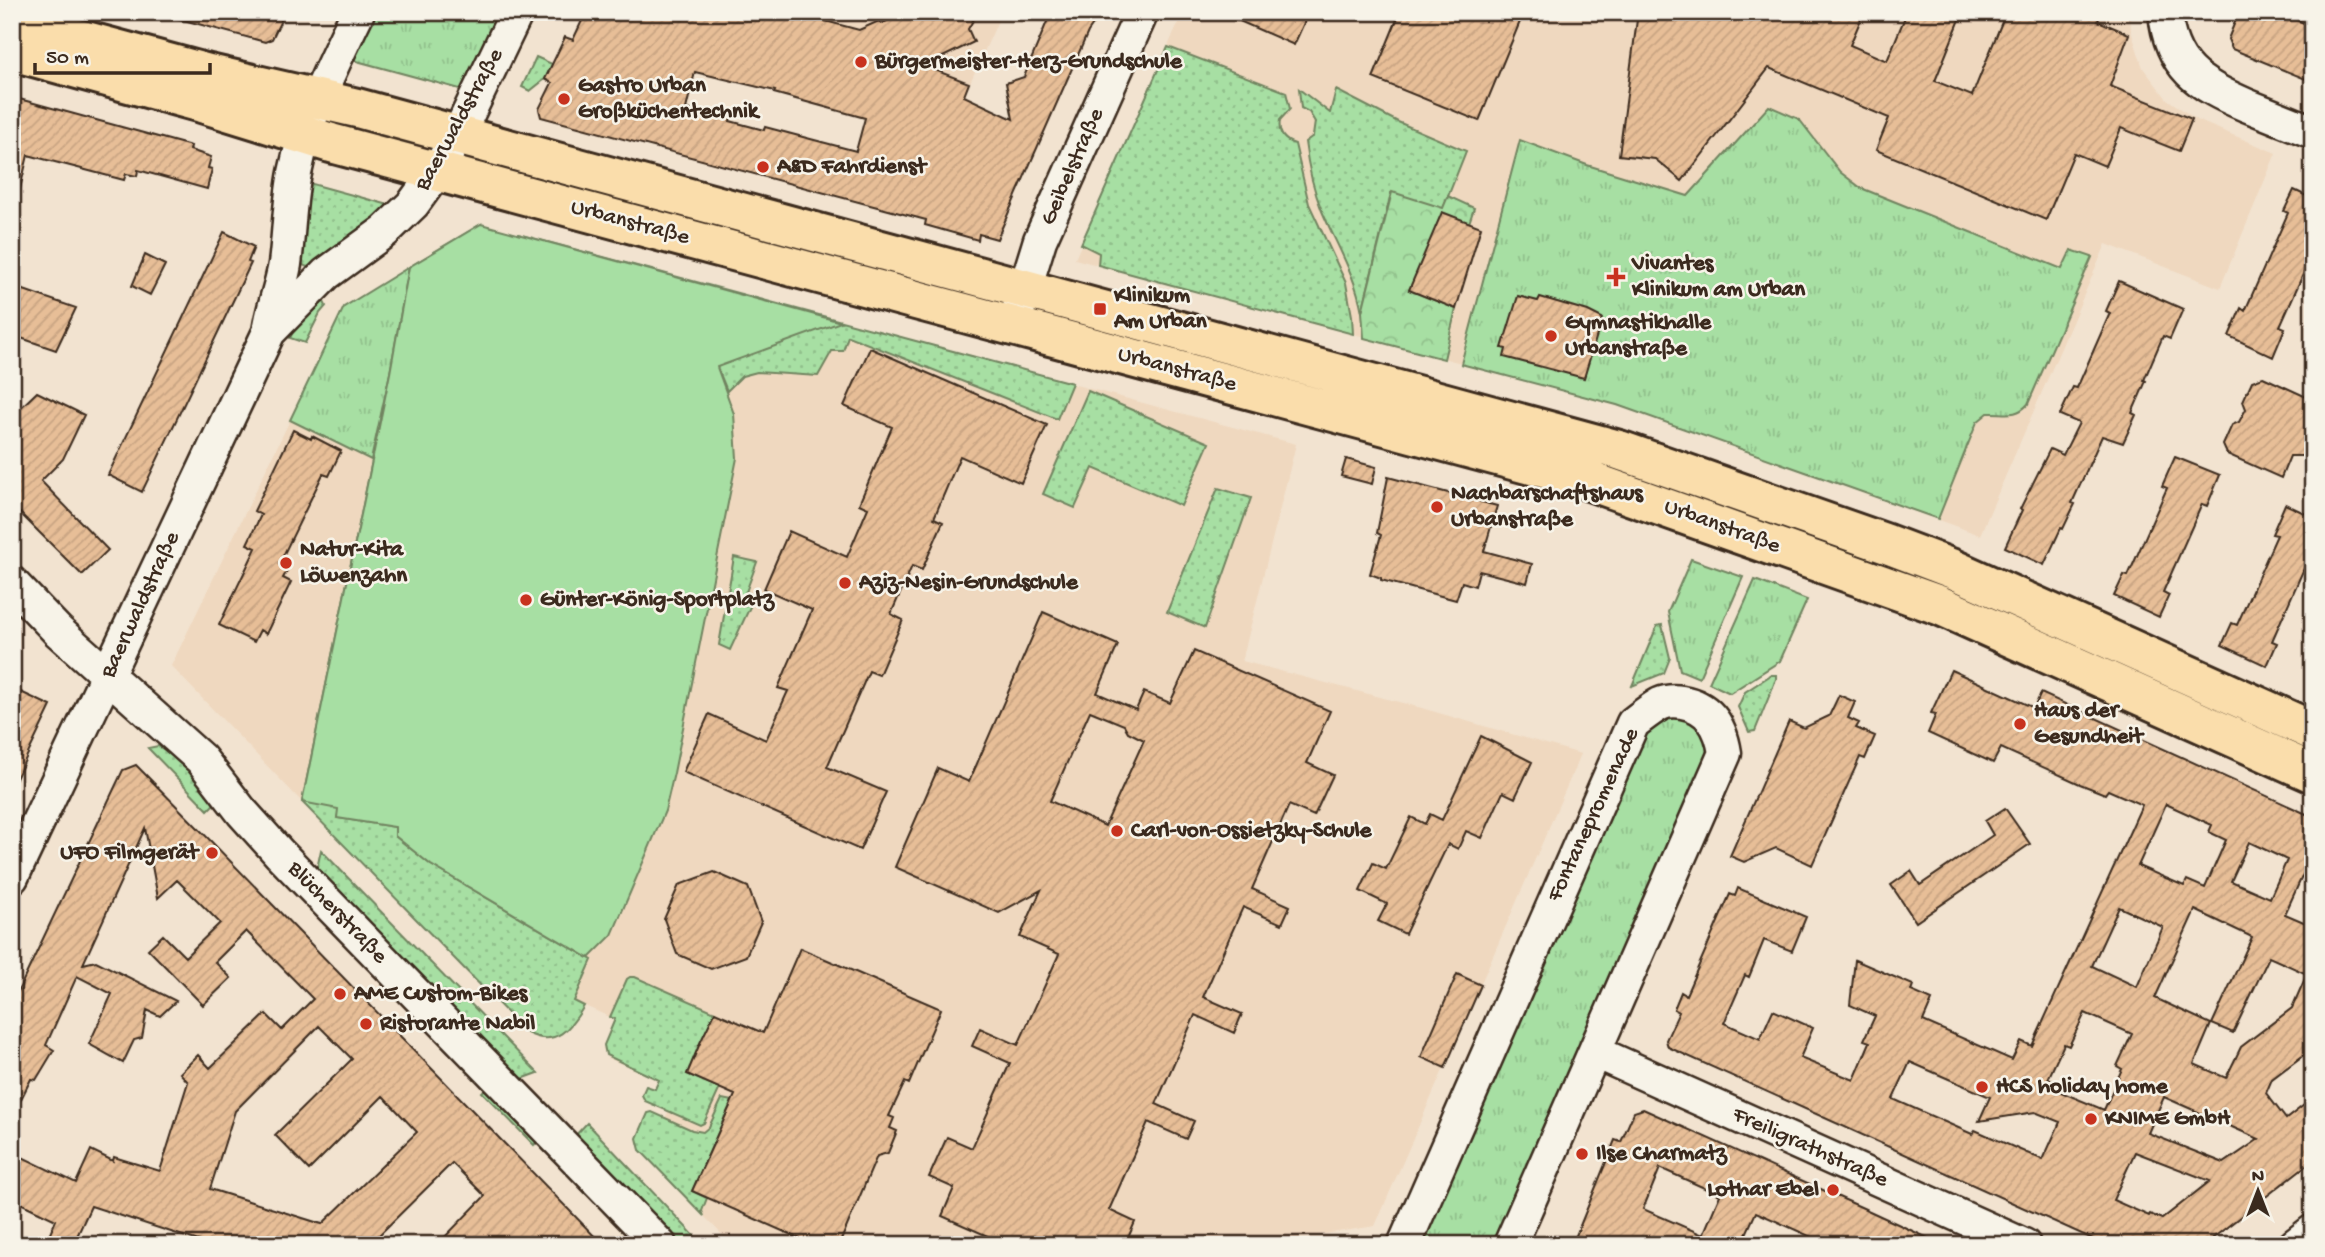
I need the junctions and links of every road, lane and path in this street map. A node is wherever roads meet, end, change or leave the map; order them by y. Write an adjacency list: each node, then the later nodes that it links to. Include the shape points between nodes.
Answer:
1 (358, 12): 7 (street, Baerwaldstraße)
2 (517, 12): 10 (street, Baerwaldstraße)
3 (1142, 12): 12 (street, Geibelstraße, via 1040,240)
4 (2165, 12): 8 (street, via 2172,47 2200,83)
5 (12, 21): 7 (main road, Urbanstraße)
6 (12, 51): 9 (main road, Urbanstraße)
7 (318, 99): 9 (street, Baerwaldstraße); 10 (main road, Urbanstraße)
8 (2313, 132)
9 (306, 135): 11 (main road, Urbanstraße); 14 (street, Baerwaldstraße, via 295,173 285,266)
10 (458, 135): 11 (street, Baerwaldstraße); 12 (main road, Urbanstraße)
11 (437, 171): 13 (main road, Urbanstraße); 14 (street, Baerwaldstraße, via 405,212 326,274)
12 (1024, 289): 13 (street, Geibelstraße); 17 (main road, Urbanstraße, via 1654,461 1953,569)
13 (1014, 326): 18 (main road, Urbanstraße, via 1640,498 1938,605)
14 (269, 332): 16 (street, Baerwaldstraße)
15 (12, 583): 16 (street, Blücherstraße)
16 (108, 675): 19 (street, Baerwaldstraße); 22 (street, Blücherstraße, via 201,760 279,853)
17 (2313, 731)
18 (2313, 774)
19 (12, 877)
20 (1595, 1052): 23 (street, Fontanepromenade, via 1725,753 1722,734 1707,712 1693,705 1662,703 1633,723); 24 (street, Fontanepromenade); 25 (street, Freiligrathstraße)
21 (2313, 1231): 26 (street)
22 (660, 1245)
23 (1404, 1245)
24 (1510, 1245)
25 (2024, 1245)
26 (2295, 1245)

